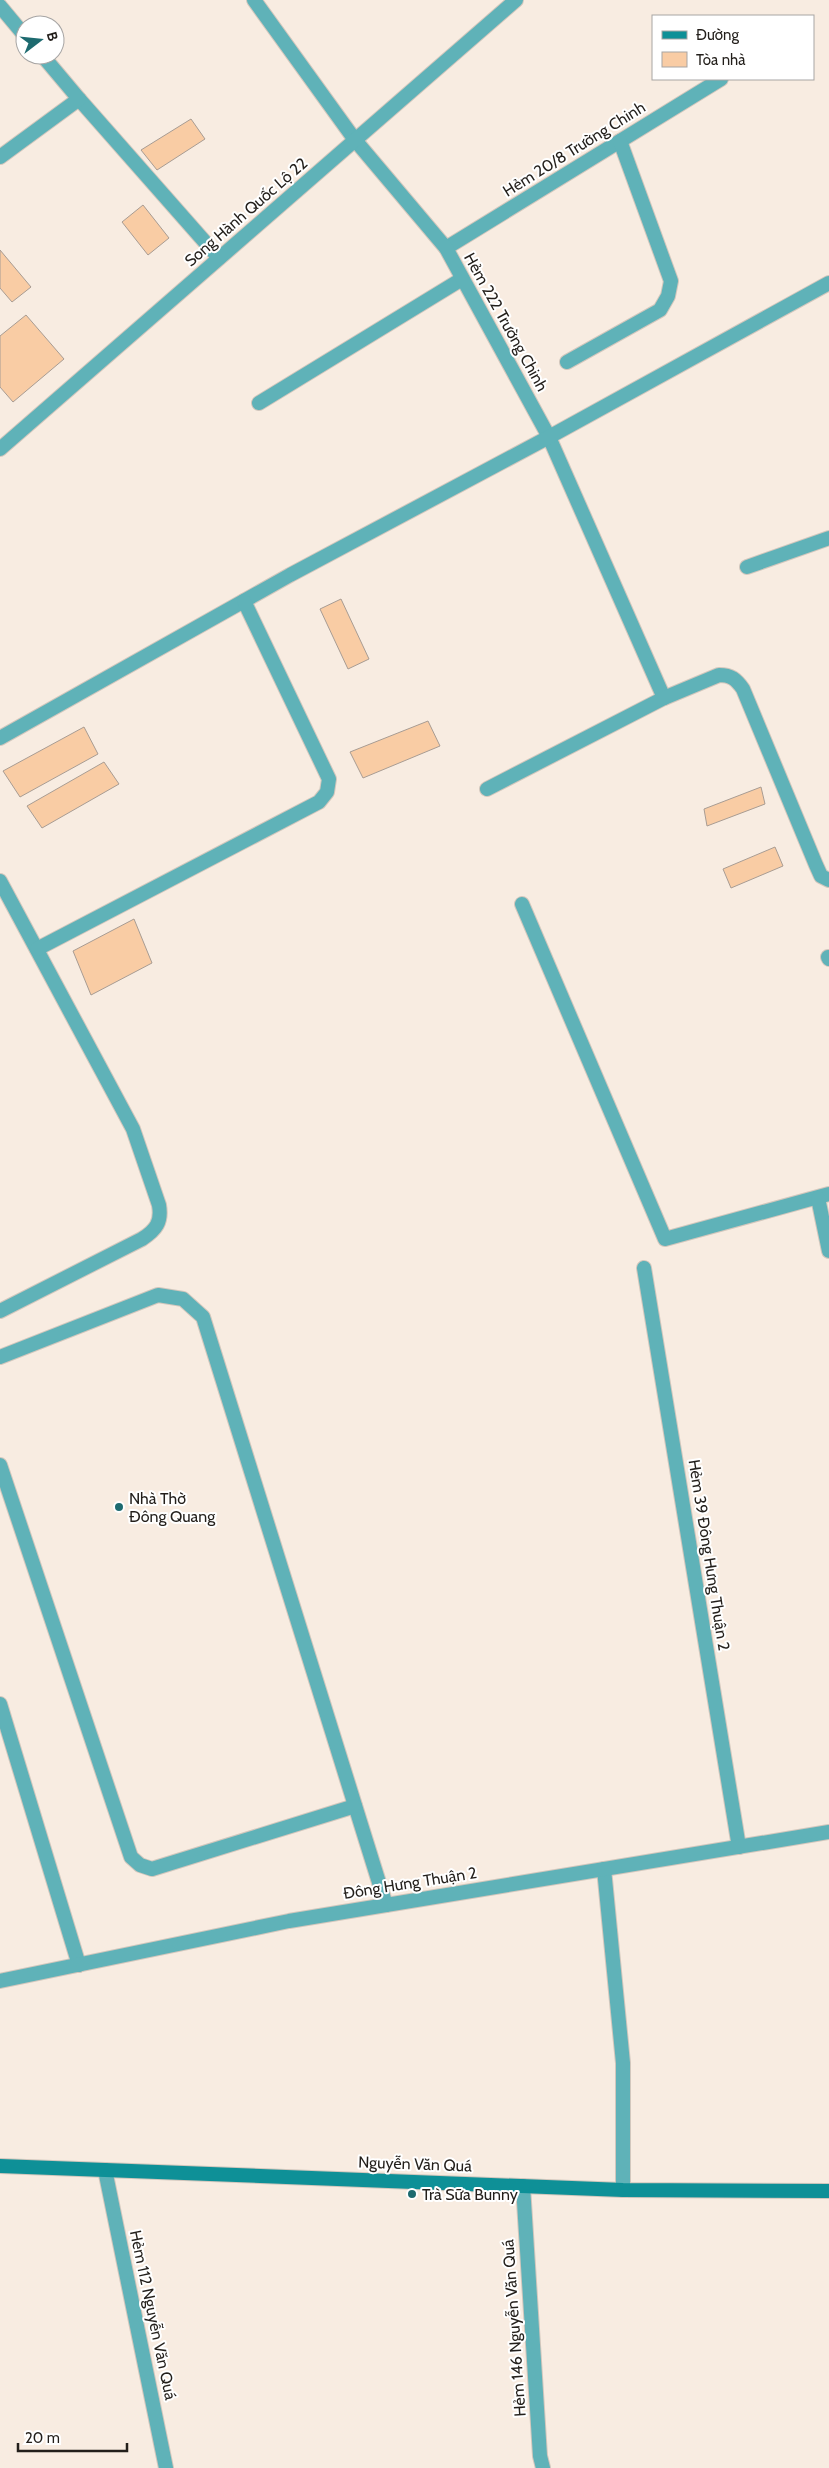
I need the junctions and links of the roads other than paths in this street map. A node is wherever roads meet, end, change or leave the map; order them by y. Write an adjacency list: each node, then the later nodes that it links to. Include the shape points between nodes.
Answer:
1 (254, 0): 8 (street, Hẻm 222 Trường Chinh)
2 (516, 0): 8 (street, Song Hành Quốc Lộ 22)
3 (0, 6): 4 (street)
4 (15, 24)
5 (50, 65): 7 (street)
6 (719, 80): 9 (street, Hẻm 20/8 Trường Chinh)
7 (79, 99): 10 (street); 12 (street)
8 (355, 140): 11 (street, Hẻm 222 Trường Chinh); 12 (street, Song Hành Quốc Lộ 22)
9 (620, 141): 11 (street, Hẻm 20/8 Trường Chinh); 15 (street, via 671,281 668,296 660,310)
10 (0, 157)
11 (446, 248): 13 (street, Hẻm 222 Trường Chinh)
12 (219, 258): 18 (street, Song Hành Quốc Lộ 22)
13 (462, 279): 16 (street); 17 (street, Hẻm 222 Trường Chinh)
14 (829, 283): 17 (street)
15 (567, 362)
16 (259, 403)
17 (549, 437): 21 (street); 22 (street, Hẻm 222 Trường Chinh)
18 (0, 449)
19 (829, 538): 20 (street)
20 (747, 567)
21 (244, 601): 23 (street); 28 (street, via 329,779 327,792 319,802)
22 (664, 698): 24 (street); 25 (street, via 718,675 736,679 821,876)
23 (0, 738)
24 (487, 789)
25 (829, 880)
26 (0, 881): 28 (street)
27 (522, 904): 29 (street, via 665,1239)
28 (37, 949): 32 (street, via 133,1129 160,1205 161,1217 155,1231 142,1239)
29 (823, 1196): 30 (street)
30 (829, 1250)
31 (644, 1268): 38 (street, Hẻm 39 Đông Hưng Thuận 2)
32 (0, 1311)
33 (0, 1357): 36 (street, via 158,1295 183,1299 203,1317)
34 (0, 1465): 36 (street, via 131,1857 152,1869)
35 (0, 1704): 41 (street)
36 (355, 1806): 40 (street)
37 (829, 1832): 38 (street, Đông Hưng Thuận 2)
38 (739, 1847): 39 (street, Đông Hưng Thuận 2)
39 (604, 1869): 40 (street, Đông Hưng Thuận 2); 46 (street, via 623,2063)
40 (386, 1905): 41 (street, Đông Hưng Thuận 2, via 289,1920)
41 (79, 1965): 42 (street, Đông Hưng Thuận 2)
42 (0, 1981)
43 (0, 2166): 44 (main road, Nguyễn Văn Quá)
44 (105, 2170): 45 (main road, Nguyễn Văn Quá); 48 (street, Hẻm 112 Nguyễn Văn Quá)
45 (523, 2186): 46 (main road, Nguyễn Văn Quá); 49 (street, Hẻm 146 Nguyễn Văn Quá)
46 (623, 2190): 47 (main road, Nguyễn Văn Quá)
47 (829, 2191)
48 (166, 2468)
49 (543, 2468)

